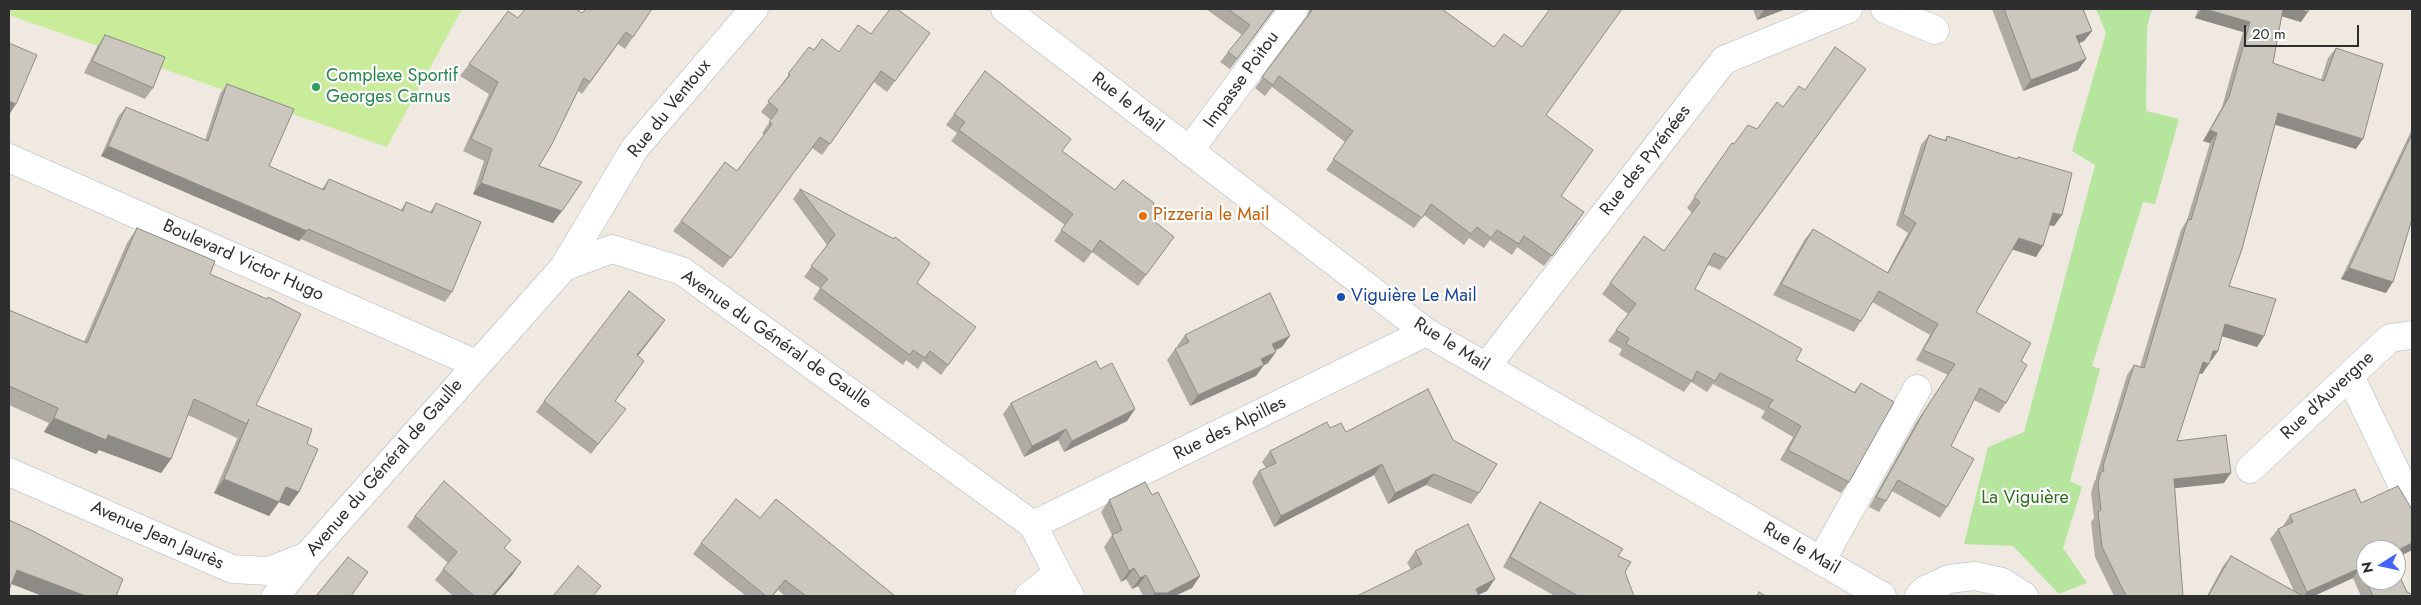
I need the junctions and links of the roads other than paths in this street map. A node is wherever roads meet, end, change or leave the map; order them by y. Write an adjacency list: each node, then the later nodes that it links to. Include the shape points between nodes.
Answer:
1 (754, 9): 9 (street, Rue du Ventoux, via 635,148)
2 (1294, 9): 7 (street, Impasse Poitou)
3 (1848, 9): 13 (street, Rue des Pyrénées, via 1724,60)
4 (1885, 9): 6 (street)
5 (1014, 11): 7 (street, Rue le Mail)
6 (1935, 30)
7 (1189, 150): 10 (street, Rue le Mail)
8 (9, 158): 12 (street, Boulevard Victor Hugo)
9 (564, 267): 12 (street, Avenue du Général de Gaulle); 19 (street, Avenue du Général de Gaulle, via 612,249 682,271)
10 (1426, 332): 13 (street, Rue le Mail); 19 (street, Rue des Alpilles)
11 (2412, 335): 14 (street, Rue d'Auvergne, via 2390,338)
12 (476, 364): 20 (street, Avenue du Général de Gaulle)
13 (1486, 367): 21 (street, Rue le Mail)
14 (2350, 376): 16 (street, Rue d'Auvergne); 18 (street)
15 (1917, 388): 21 (street)
16 (2250, 469)
17 (9, 472): 20 (street, Avenue Jean Jaurès, via 232,569 269,571)
18 (2412, 505)
19 (1033, 526): 22 (street, Avenue du Général de Gaulle)
20 (308, 555): 23 (street, Avenue du Général de Gaulle)
21 (1821, 561): 25 (street, Rue le Mail)
22 (1064, 585): 24 (street, Avenue du Général de Gaulle)
23 (276, 596)
24 (1030, 596)
25 (1882, 596)
26 (1919, 596): 27 (street, via 1949,579 1975,576 2002,582)
27 (2024, 596)

